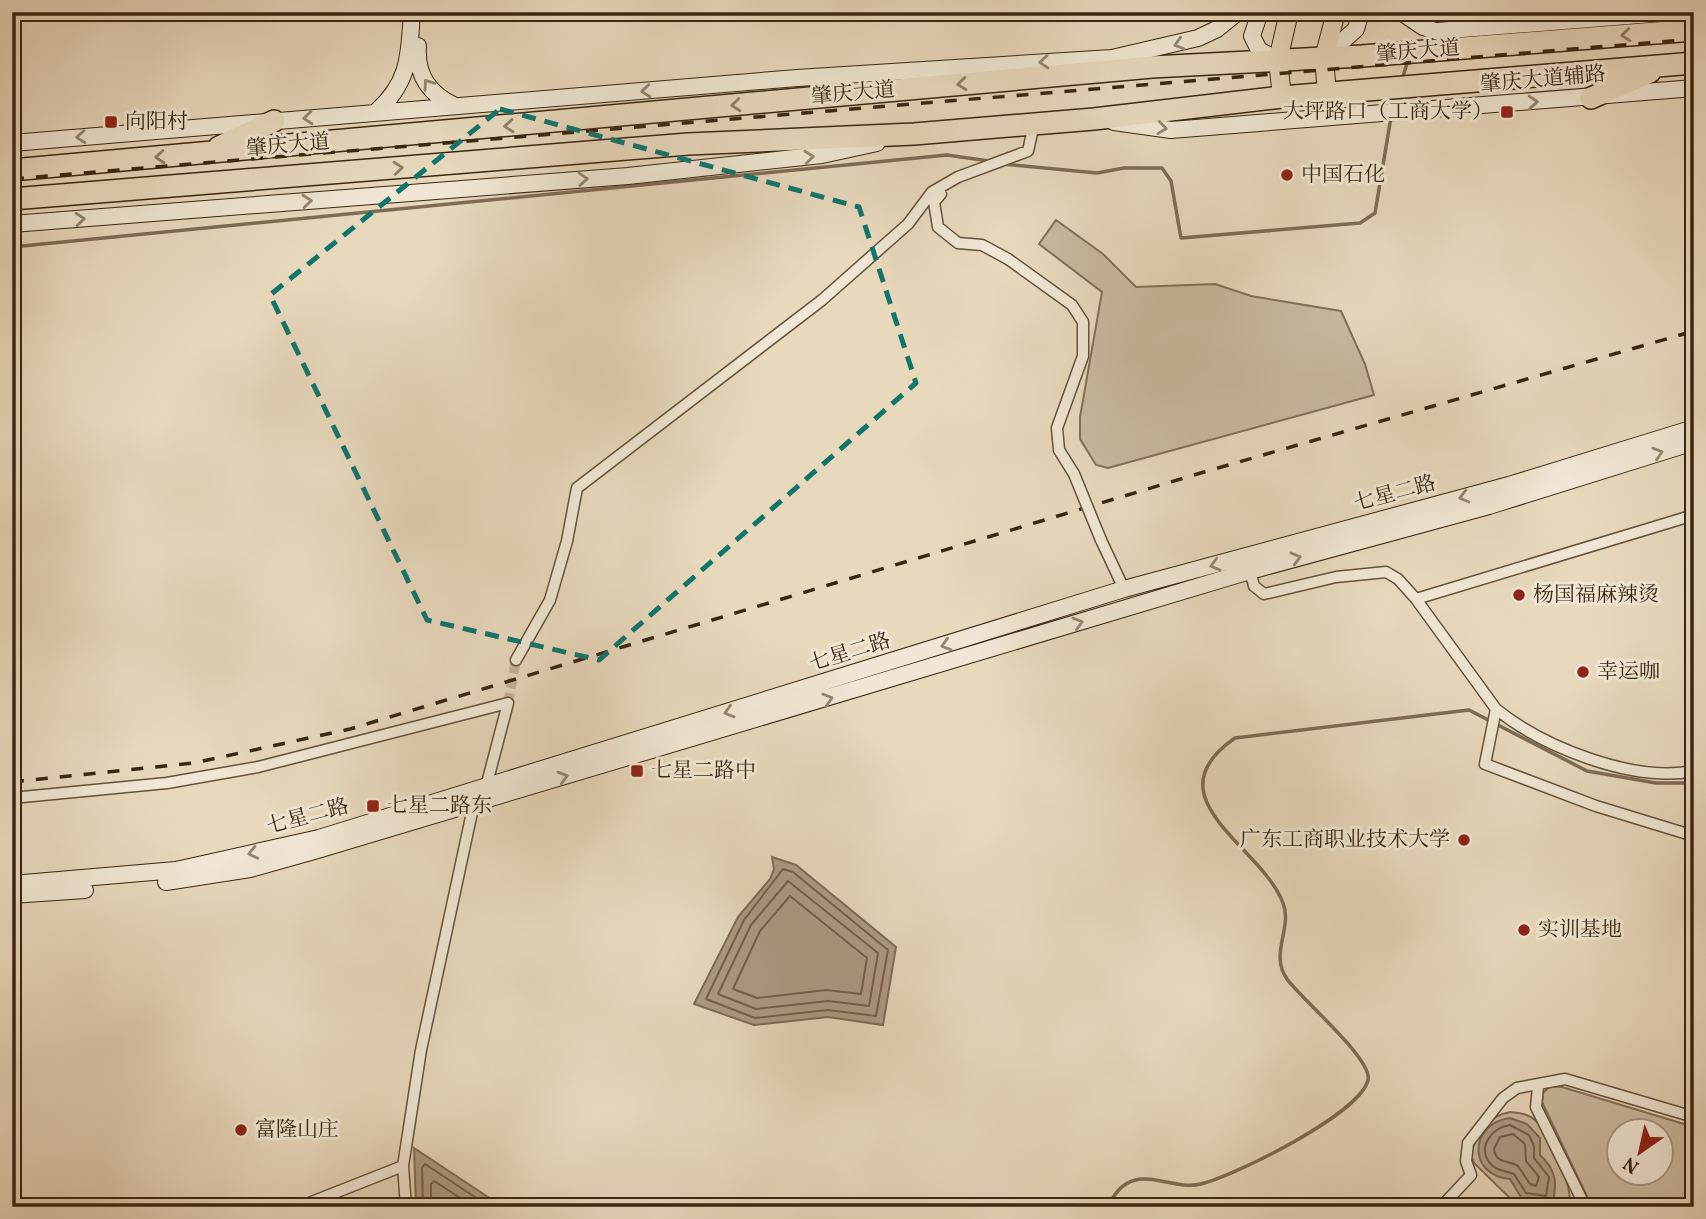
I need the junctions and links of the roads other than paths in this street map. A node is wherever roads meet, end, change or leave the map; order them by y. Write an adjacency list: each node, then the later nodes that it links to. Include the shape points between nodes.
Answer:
1 (412, 12): 26 (street, via 410,55 402,82)
2 (420, 12): 25 (street, one-way to 2, via 429,88 418,69)
3 (1238, 12): 14 (street, one-way to 14, via 1198,38)
4 (1260, 12): 16 (street, via 1252,36 1259,50)
5 (1289, 12): 16 (main road)
6 (1336, 12): 15 (main road)
7 (1361, 12): 15 (street, via 1356,29)
8 (1677, 12): 10 (street)
9 (1405, 16): 12 (street)
10 (1528, 25): 12 (street); 13 (street)
11 (1694, 30): 13 (highway, 肇庆大道, one-way to 13)
12 (1434, 41): 13 (highway, 肇庆大道); 15 (highway, 肇庆大道, via 1396,54)
13 (1475, 47)
14 (1112, 58): 19 (street); 20 (street); 25 (street, one-way to 25)
15 (1324, 58): 16 (highway, 肇庆大道); 22 (main road)
16 (1278, 60): 19 (highway, 肇庆大道); 23 (main road)
17 (1694, 63): 18 (highway, 肇庆大道)
18 (1665, 65): 22 (highway, 肇庆大道); 24 (highway)
19 (1152, 67): 20 (highway, 肇庆大道)
20 (1069, 74): 32 (highway, 肇庆大道, one-way to 32)
21 (1694, 88): 24 (street, 肇庆大道辅路)
22 (1327, 93): 23 (highway, 肇庆大道)
23 (1282, 97): 27 (highway, 肇庆大道)
24 (1591, 97): 27 (street, 肇庆大道辅路, one-way to 24, via 1171,130)
25 (455, 106): 26 (street)
26 (376, 113): 28 (street, one-way to 28)
27 (1094, 119): 29 (highway, 肇庆大道)
28 (274, 121): 31 (street, one-way to 31); 32 (highway)
29 (1034, 124): 30 (highway, 肇庆大道); 34 (street, via 1028,151)
30 (914, 134): 35 (highway, 肇庆大道, one-way to 30, via 688,144); 36 (street, one-way to 30, via 628,176 821,155)
31 (12, 143)
32 (205, 153): 33 (highway, 肇庆大道, one-way to 33)
33 (12, 170)
34 (958, 177): 42 (street, bridge, via 934,202 938,227 958,243 982,245 1008,259 1072,306 1083,322 1083,356 1056,428 1059,450); 44 (street, via 932,192 908,224 822,300 577,488 550,600)
35 (12, 199)
36 (12, 224)
37 (1694, 428): 39 (street, 七星二路)
38 (1694, 442): 39 (street, 七星二路, one-way to 38)
39 (1511, 491): 41 (street, 七星二路, one-way to 39); 42 (street, 七星二路, one-way to 42)
40 (1694, 515): 43 (street)
41 (1250, 571): 43 (street, via 1254,586 1264,594 1336,577 1386,572); 49 (street, 七星二路, one-way to 41)
42 (1124, 589): 47 (street, 七星二路, one-way to 47)
43 (1416, 599): 45 (street)
44 (516, 660)
45 (1496, 709): 46 (street, via 1513,722 1600,762 1636,770); 50 (street, via 1485,764 1596,806)
46 (1694, 771)
47 (485, 787): 48 (street, via 508,703 258,767 166,783); 51 (street, 七星二路, one-way to 51, via 319,838 176,870)
48 (12, 798)
49 (474, 803): 52 (street, 七星二路, via 250,869 184,880); 55 (street, via 421,1050)
50 (1694, 836)
51 (12, 884)
52 (12, 895)
53 (1538, 1087): 54 (street, via 1565,1079); 58 (street, via 1517,1088 1503,1098 1468,1143 1466,1161 1471,1175); 59 (street, via 1536,1107)
54 (1694, 1117)
55 (403, 1166): 56 (street); 57 (street)
56 (299, 1207)
57 (406, 1207)
58 (1441, 1207)
59 (1582, 1207)

